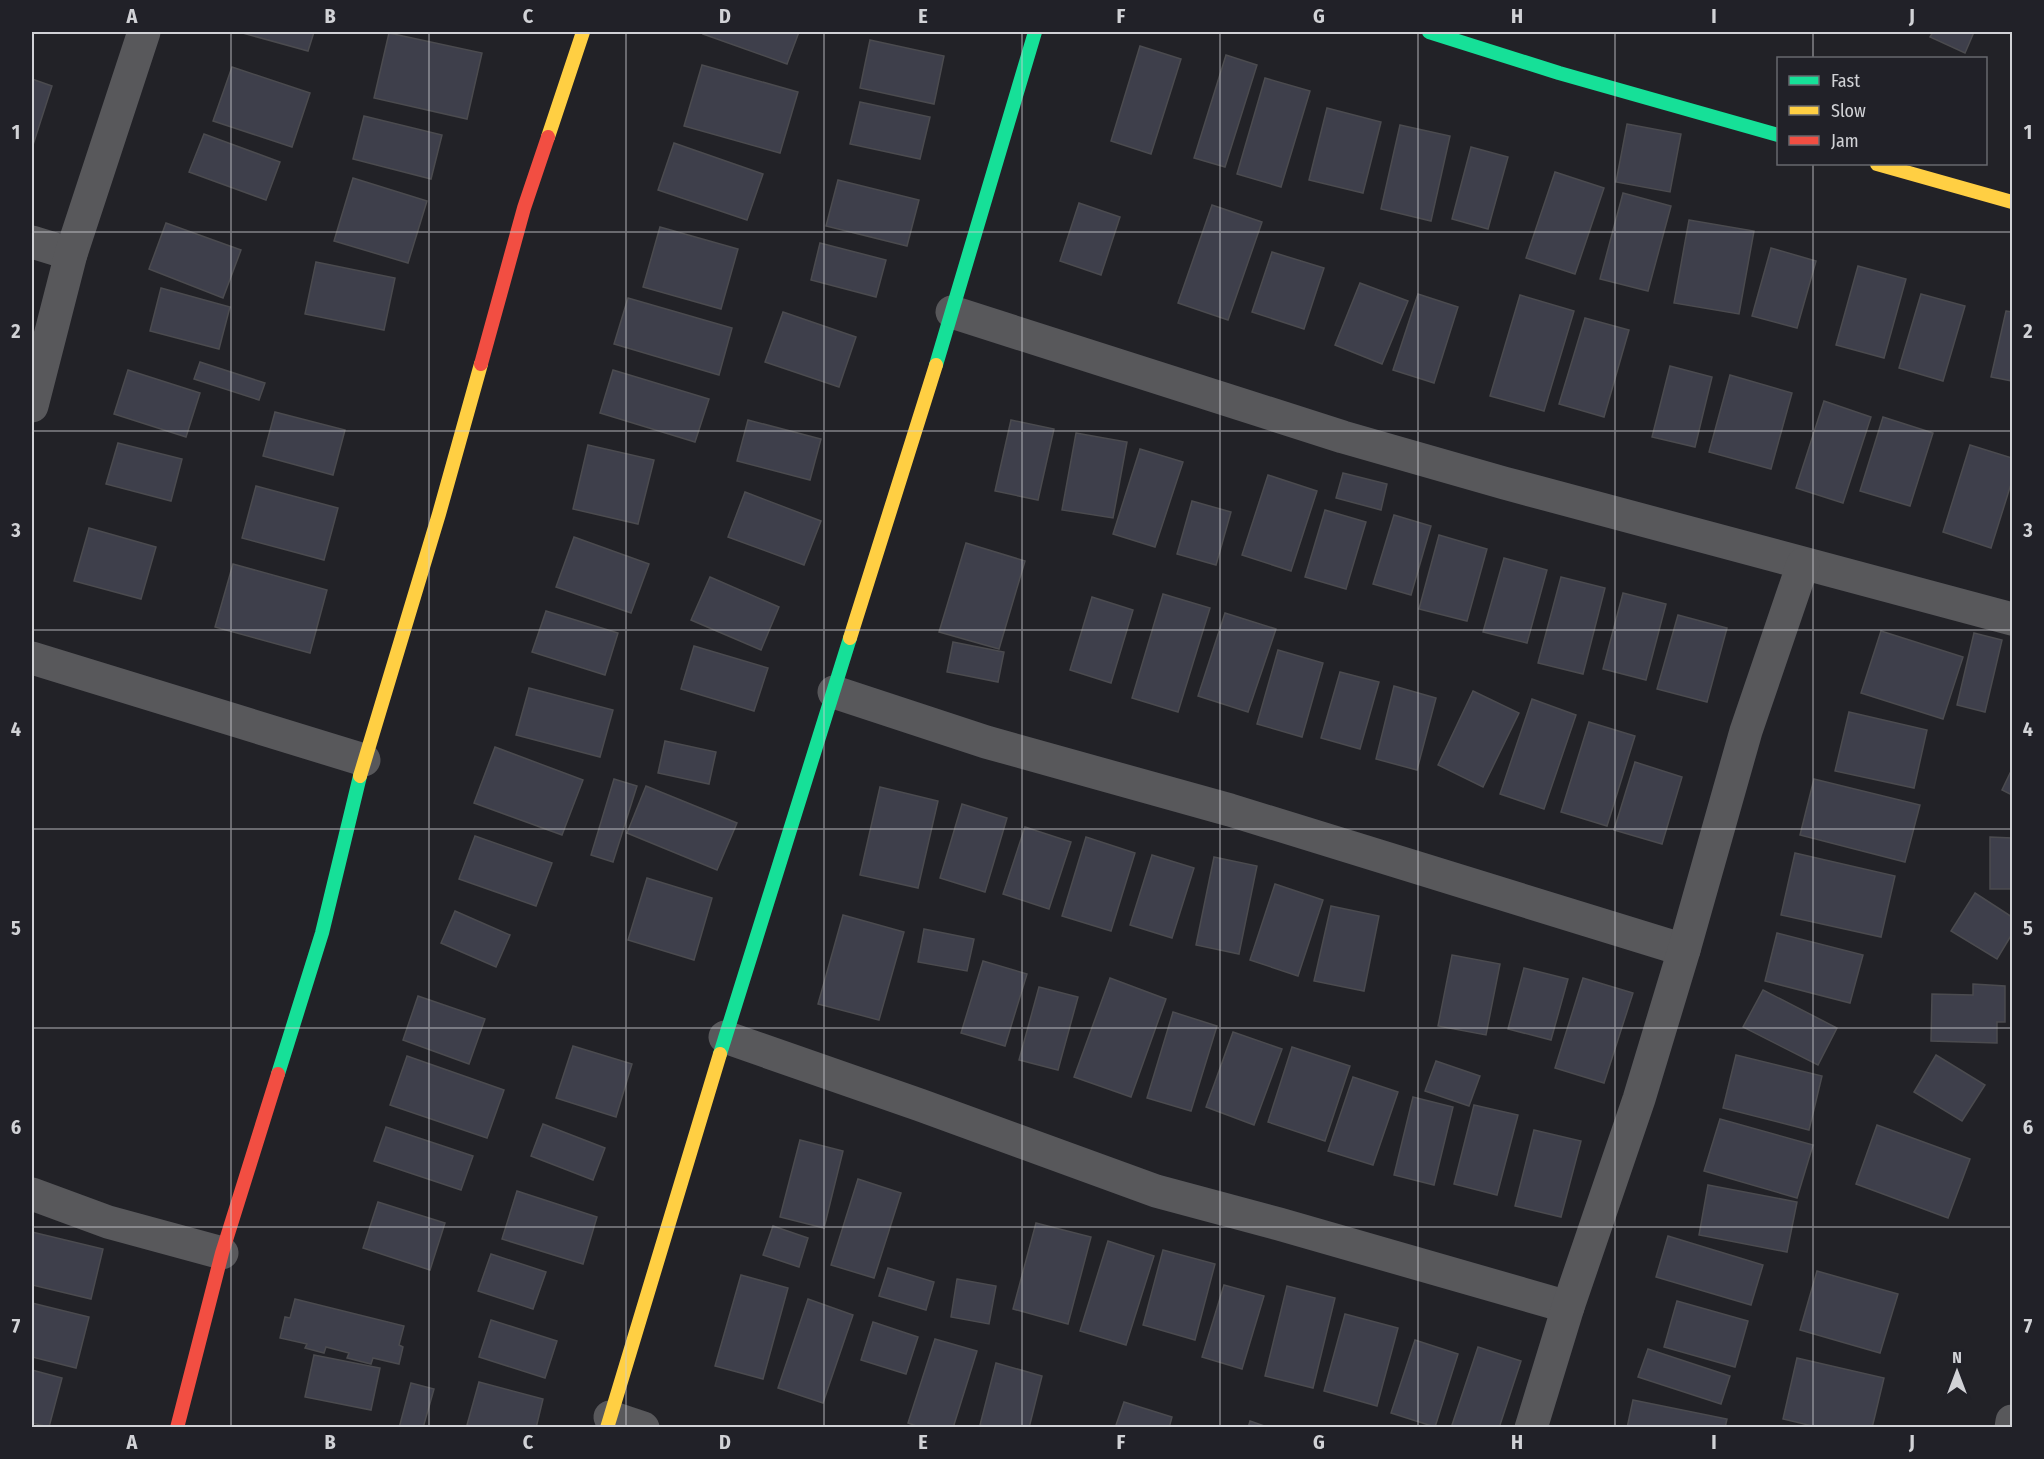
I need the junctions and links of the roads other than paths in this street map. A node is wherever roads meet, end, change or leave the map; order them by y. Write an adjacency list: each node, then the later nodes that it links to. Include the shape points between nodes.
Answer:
1 (144, 32): 9 (street)
2 (583, 32): 16 (street, via 524,208 439,514)
3 (1035, 32): 10 (street)
4 (1429, 32): 5 (street)
5 (1777, 134)
6 (1881, 165): 7 (street)
7 (2013, 202)
8 (32, 242): 9 (street)
9 (71, 254): 11 (street)
10 (952, 312): 12 (street, via 1343,437); 15 (street)
11 (32, 406)
12 (1803, 564): 13 (street); 17 (street, via 1746,731)
13 (2013, 619)
14 (32, 658): 16 (street)
15 (834, 692): 17 (street, via 986,742 1230,810); 18 (street)
16 (364, 760): 20 (street, via 322,933)
17 (1684, 950): 21 (street, via 1639,1099)
18 (726, 1037): 21 (street, via 1156,1191); 23 (street)
19 (32, 1194): 20 (street, via 108,1222)
20 (222, 1253): 24 (street)
21 (1568, 1307): 26 (street)
22 (2013, 1421): 27 (street)
23 (608, 1422): 25 (street)
24 (177, 1428)
25 (643, 1428)
26 (1531, 1428)
27 (2011, 1428)

